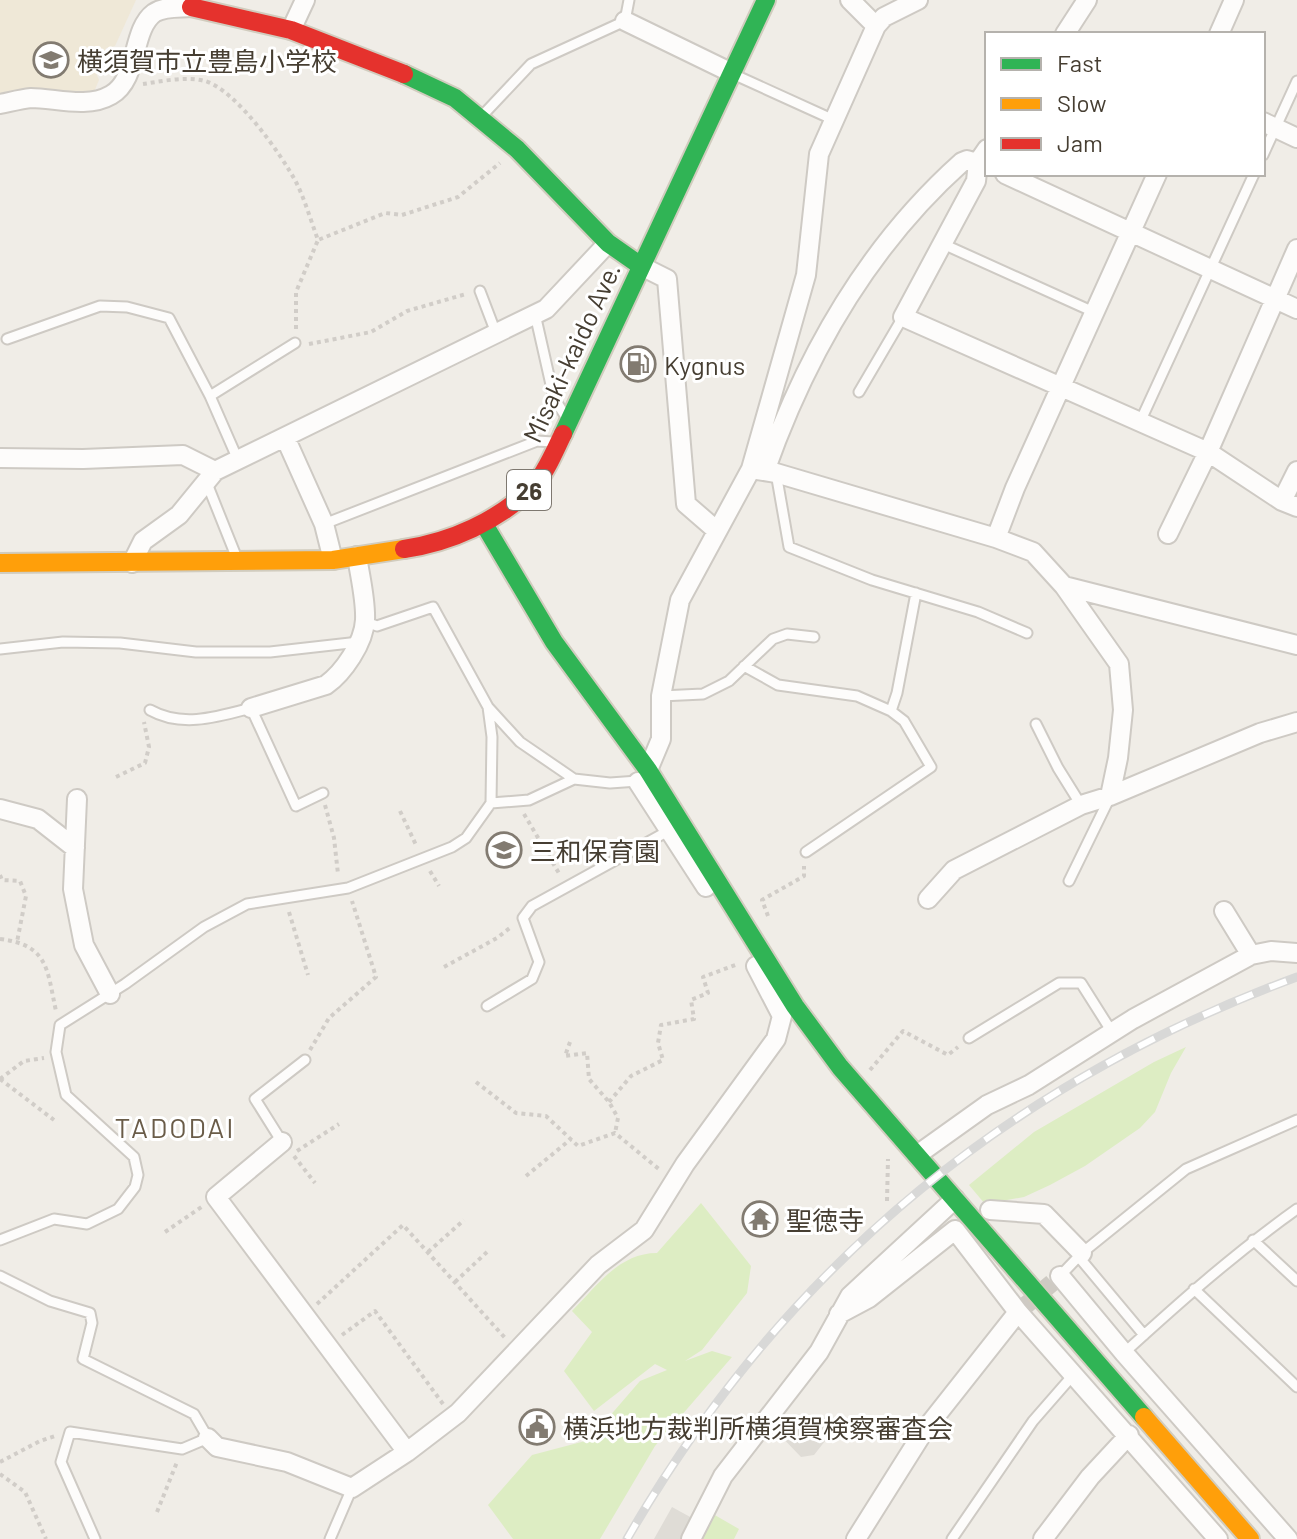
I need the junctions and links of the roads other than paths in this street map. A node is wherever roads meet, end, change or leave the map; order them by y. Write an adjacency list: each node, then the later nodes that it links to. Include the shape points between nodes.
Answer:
1 (305, 0): 11 (street)
2 (629, 0): 9 (lane)
3 (766, 0): 14 (street, Misaki-kaido Ave. / 26)
4 (850, 0): 10 (street)
5 (918, 0): 10 (street)
6 (1087, 0): 12 (street)
7 (1234, 0): 13 (street)
8 (153, 6): 11 (street, via 191,7); 16 (street, via 127,77 109,97 68,104 32,98)
9 (625, 21): 14 (street); 17 (lane, via 531,64)
10 (876, 26): 18 (street)
11 (291, 30): 17 (street, via 380,63 455,98)
12 (1066, 32)
13 (1220, 32)
14 (732, 73): 18 (lane); 30 (street, Misaki-kaido Ave. / 26)
15 (1297, 81): 19 (lane)
16 (0, 104)
17 (481, 117): 27 (street)
18 (834, 120): 51 (street, via 819,154 806,275)
19 (1269, 125): 20 (street); 21 (lane)
20 (1297, 138)
21 (1265, 145)
22 (984, 159): 28 (street); 51 (street, via 967,160 954,169 861,278 815,352)
23 (1009, 176): 26 (street)
24 (1156, 176): 26 (street)
25 (1253, 176): 31 (lane)
26 (1131, 232): 31 (street); 35 (street)
27 (608, 243): 30 (street); 36 (street, via 546,309)
28 (943, 244): 35 (lane); 37 (street)
29 (1297, 249): 33 (street)
30 (641, 266): 44 (street, Misaki-kaido Ave. / 26); 57 (street, via 667,279 686,504)
31 (1210, 269): 33 (street); 45 (lane)
32 (480, 291): 38 (lane)
33 (1274, 298): 34 (street); 48 (street)
34 (1297, 309)
35 (1096, 313): 41 (street)
36 (535, 314): 38 (street); 44 (lane, via 554,398)
37 (903, 317): 41 (street); 42 (lane)
38 (496, 333): 46 (street)
39 (7, 339): 43 (lane, via 100,306 169,318)
40 (295, 343): 43 (lane)
41 (1062, 387): 45 (street); 59 (street)
42 (859, 392)
43 (210, 396): 50 (lane)
44 (569, 421): 47 (street, Misaki-kaido Ave. / 26)
45 (1140, 422): 48 (street)
46 (285, 437): 50 (street); 55 (street)
47 (559, 442): 55 (lane, via 537,441); 56 (street, Misaki-kaido Ave. / 26, via 534,486)
48 (1208, 452): 54 (street); 58 (street)
49 (0, 458): 53 (street, via 183,455)
50 (238, 460): 53 (street)
51 (764, 471): 57 (street); 59 (street); 66 (lane, via 789,547)
52 (1297, 471): 54 (street)
53 (211, 476): 63 (street, via 179,515 143,541); 64 (lane)
54 (1290, 504)
55 (324, 524): 61 (street)
56 (484, 524): 60 (street, Misaki-kaido Ave. / 26, via 430,545); 81 (street)
57 (716, 530): 74 (street, via 680,600)
58 (1168, 534)
59 (996, 538): 65 (street, via 1033,552)
60 (357, 556): 61 (street, Misaki-kaido Ave. / 26); 67 (street)
61 (333, 560): 64 (street, Misaki-kaido Ave. / 26)
62 (0, 563): 63 (street, Misaki-kaido Ave. / 26)
63 (132, 563): 64 (street, Misaki-kaido Ave. / 26)
64 (238, 563)
65 (1064, 586): 71 (street); 84 (street, via 1119,664 1123,710)
66 (916, 593): 68 (lane); 78 (lane)
67 (366, 622): 70 (street); 75 (lane, via 377,626 433,607)
68 (1027, 633)
69 (814, 637): 73 (lane, via 787,634 773,639)
70 (359, 642): 72 (lane, via 270,652 63,642); 76 (street, via 326,685)
71 (1297, 645)
72 (0, 649)
73 (744, 666): 74 (lane, via 703,694); 78 (lane, via 778,685 857,696)
74 (661, 696): 81 (street, via 661,739)
75 (488, 707): 82 (lane, via 520,742); 86 (lane)
76 (251, 708): 77 (lane, via 207,719 166,719); 83 (lane, via 296,806)
77 (150, 710)
78 (891, 711): 91 (lane, via 904,721 931,767)
79 (1297, 722): 84 (street)
80 (1036, 724): 87 (lane)
81 (643, 776): 82 (lane, via 610,783); 89 (street); 104 (street, via 795,1006)
82 (574, 779): 86 (lane, via 529,800)
83 (323, 793)
84 (1110, 796): 87 (street); 92 (lane)
85 (77, 799): 90 (street)
86 (491, 803): 97 (lane, via 466,838 344,888 247,904 204,927)
87 (1081, 805): 93 (street, via 954,870)
88 (0, 809): 90 (street, via 38,819)
89 (670, 830): 98 (lane, via 532,906 523,918 539,962 532,979); 123 (street, via 782,1016 776,1039 644,1230 598,1265 452,1417)
90 (75, 848): 97 (street, via 73,889 84,945)
91 (806, 852)
92 (1069, 881)
93 (928, 899)
94 (1224, 911): 96 (street)
95 (1297, 953): 96 (street)
96 (1251, 955): 99 (street)
97 (110, 994): 108 (lane, via 60,1025 56,1056 66,1095 134,1157 135,1187 118,1209 87,1224 54,1219)
98 (487, 1006)
99 (1112, 1032): 100 (lane, via 1081,983 1059,983); 104 (street, via 987,1105)
100 (969, 1038)
101 (305, 1060): 103 (lane, via 255,1099)
102 (1297, 1120): 110 (lane, via 1186,1169)
103 (282, 1142): 123 (street, via 216,1197)
104 (917, 1155): 105 (street)
105 (955, 1199): 116 (street, via 850,1296); 132 (street)
106 (1297, 1209): 109 (lane)
107 (990, 1210): 110 (street, via 1044,1214)
108 (0, 1240)
109 (1253, 1240): 113 (lane); 114 (lane)
110 (1080, 1254): 112 (lane); 117 (lane)
111 (0, 1276): 122 (lane, via 50,1301 90,1313 83,1359 194,1414)
112 (1060, 1276): 118 (street)
113 (1297, 1281)
114 (1194, 1289): 117 (lane); 120 (lane)
115 (1018, 1312): 116 (street, via 955,1230 869,1298); 119 (street); 128 (street, via 924,1431)
116 (839, 1314): 127 (street, via 819,1352 723,1476)
117 (1144, 1335): 118 (lane)
118 (1124, 1353): 133 (street)
119 (1074, 1374): 121 (street); 129 (lane, via 1033,1421)
120 (1297, 1387)
121 (1129, 1435): 130 (street); 131 (street)
122 (208, 1438): 124 (street, via 217,1447 287,1462); 125 (lane, via 182,1449 70,1432 61,1462)
123 (407, 1452): 124 (street)
124 (352, 1488): 126 (lane)
125 (95, 1539)
126 (330, 1539)
127 (691, 1539)
128 (856, 1539)
129 (952, 1539)
130 (1043, 1539)
131 (1218, 1539)
132 (1250, 1539)
133 (1288, 1539)

